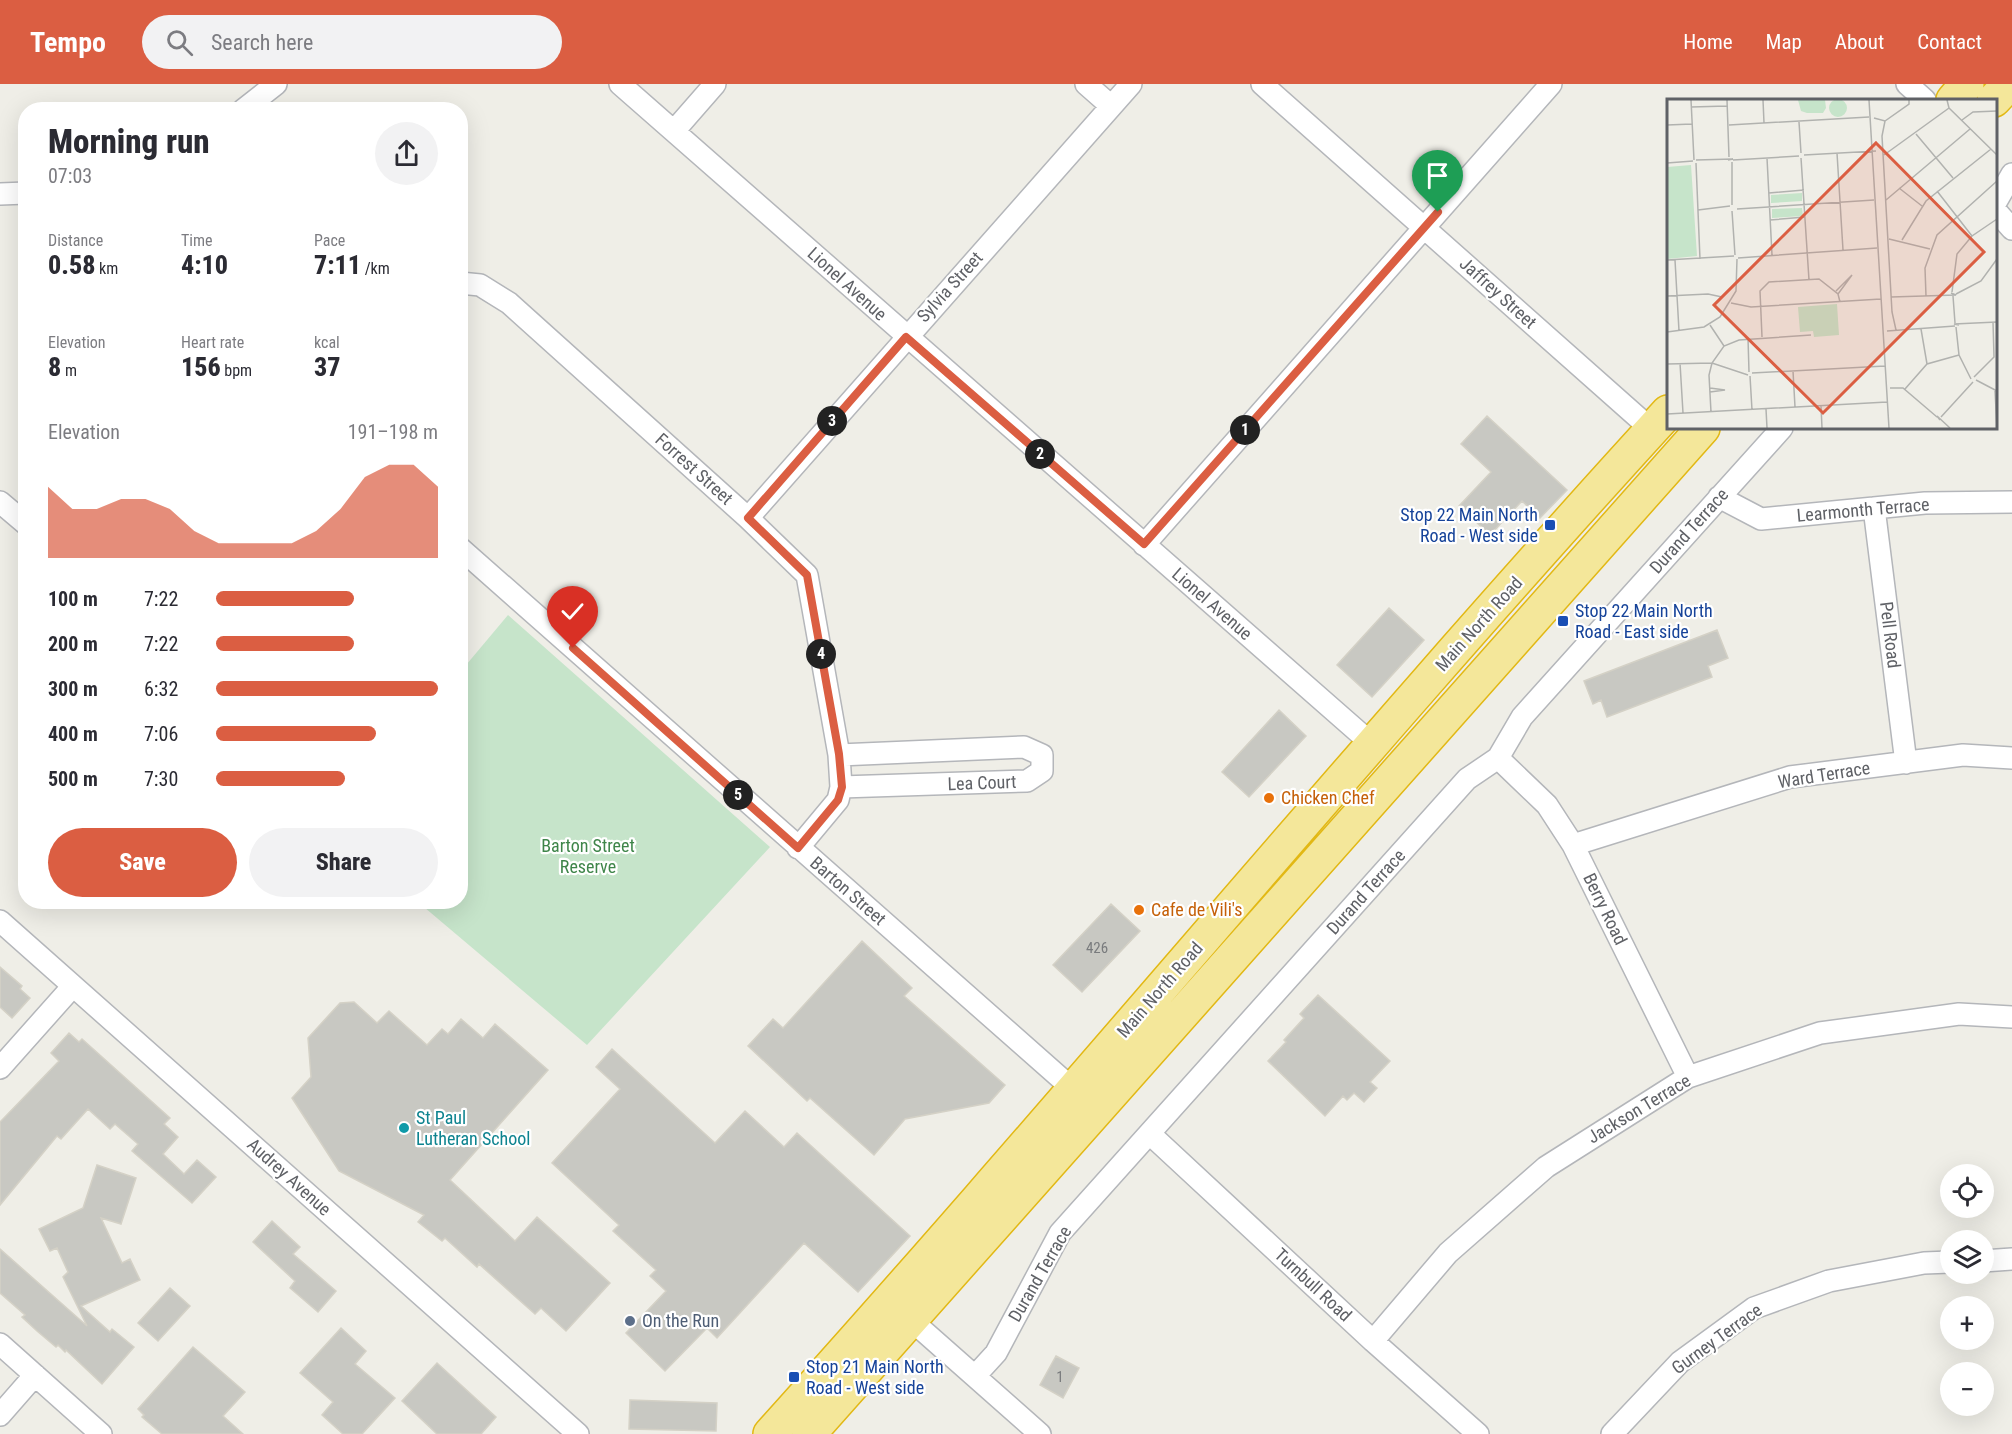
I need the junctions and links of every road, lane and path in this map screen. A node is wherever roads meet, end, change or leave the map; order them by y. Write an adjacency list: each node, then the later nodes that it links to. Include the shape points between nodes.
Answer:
1 (276, 84): 14 (street)
2 (620, 84): 16 (street, Lionel Avenue)
3 (715, 84): 16 (street)
4 (1086, 84): 15 (street)
5 (1131, 84): 15 (street, Sylvia Street)
6 (1262, 84): 22 (street, Jaffrey Street)
7 (1551, 84): 22 (street)
8 (1907, 84): 11 (street)
9 (1967, 84): 12 (highway)
10 (2009, 84): 13 (highway)
11 (1924, 99)
12 (1954, 99)
13 (1995, 99)
14 (253, 102)
15 (1112, 106): 25 (street, Sylvia Street)
16 (674, 131): 25 (street, Lionel Avenue)
17 (2012, 174): 20 (street)
18 (18, 193): 19 (street)
19 (0, 194)
20 (1997, 199)
21 (1997, 213): 23 (street)
22 (1424, 227): 26 (street, Jaffrey Street); 36 (street)
23 (2012, 229)
24 (468, 284): 35 (street, Forrest Street, via 480,285 509,303)
25 (906, 337): 35 (street, Sylvia Street); 36 (street, Lionel Avenue)
26 (1660, 421): 29 (highway); 38 (highway, Main North Road)
27 (1702, 429): 29 (highway, Main North Road)
28 (1781, 429): 30 (street, Durand Terrace)
29 (1679, 454): 56 (highway, Main North Road)
30 (1719, 497): 33 (street, Learmonth Terrace, via 1761,519); 40 (street, Durand Terrace, via 1522,717)
31 (0, 502): 34 (street)
32 (2012, 502): 33 (street, Learmonth Terrace)
33 (1874, 508): 42 (street, Pell Road)
34 (18, 517)
35 (748, 518): 39 (street, Forrest Street, via 807,575)
36 (1144, 544): 38 (street, Lionel Avenue)
37 (468, 555): 45 (street, Barton Street)
38 (1372, 744): 51 (highway, Main North Road)
39 (839, 754): 43 (street, Forrest Street); 43 (street, Lea Court, via 1024,747 1042,755 1042,771 1027,781)
40 (1498, 758): 44 (street, Berry Road, via 1547,805); 52 (street, Durand Terrace, via 1467,778)
41 (2012, 758): 42 (street, Ward Terrace, via 1963,755)
42 (1906, 763): 44 (street, Ward Terrace, via 1790,777)
43 (842, 787): 45 (street, via 838,800)
44 (1573, 845): 50 (street, Berry Road)
45 (798, 848): 51 (street, Barton Street)
46 (0, 921): 47 (street, Audrey Avenue)
47 (73, 986): 49 (street); 63 (street, Audrey Avenue)
48 (2012, 1017): 50 (street, Jackson Terrace, via 1959,1014 1820,1033)
49 (0, 1068)
50 (1688, 1077): 57 (street, Jackson Terrace, via 1546,1167 1448,1253)
51 (1074, 1090): 56 (highway, Main North Road)
52 (1150, 1134): 57 (street, Turnbull Road); 60 (street, Durand Terrace, via 1060,1233 996,1353)
53 (2012, 1259): 54 (street)
54 (1994, 1260)
55 (1940, 1262): 68 (street, Gurney Terrace, via 1828,1281 1754,1308 1680,1362)
56 (901, 1310): 60 (street); 64 (highway, Main North Road); 65 (highway, Main North Road)
57 (1373, 1341): 67 (street, Turnbull Road)
58 (0, 1344): 59 (street)
59 (35, 1375): 61 (street); 62 (street)
60 (975, 1376): 66 (street)
61 (0, 1414)
62 (101, 1434)
63 (578, 1434)
64 (770, 1434)
65 (808, 1434)
66 (1040, 1434)
67 (1478, 1434)
68 (1612, 1434)

